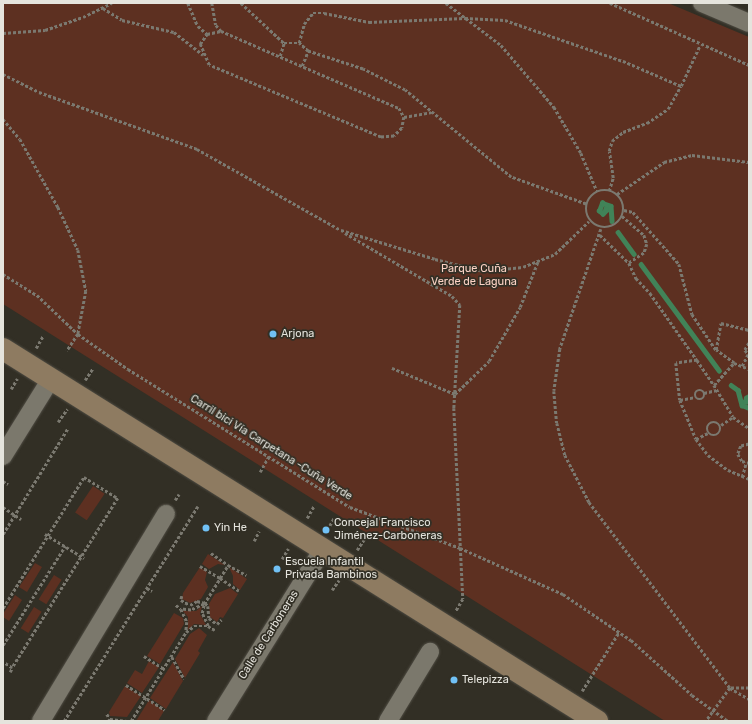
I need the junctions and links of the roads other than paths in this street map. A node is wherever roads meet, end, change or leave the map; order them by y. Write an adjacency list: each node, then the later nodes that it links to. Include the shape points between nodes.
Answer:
1 (702, 3): 2 (street)
2 (749, 23)
3 (3, 349): 4 (street)
4 (51, 379): 5 (street); 7 (street)
5 (3, 456)
6 (170, 508): 9 (street)
7 (325, 540): 10 (street, Calle de Carboneras); 12 (street)
8 (430, 652): 11 (street)
9 (40, 721)
10 (216, 721)
11 (388, 721)
12 (597, 721)

